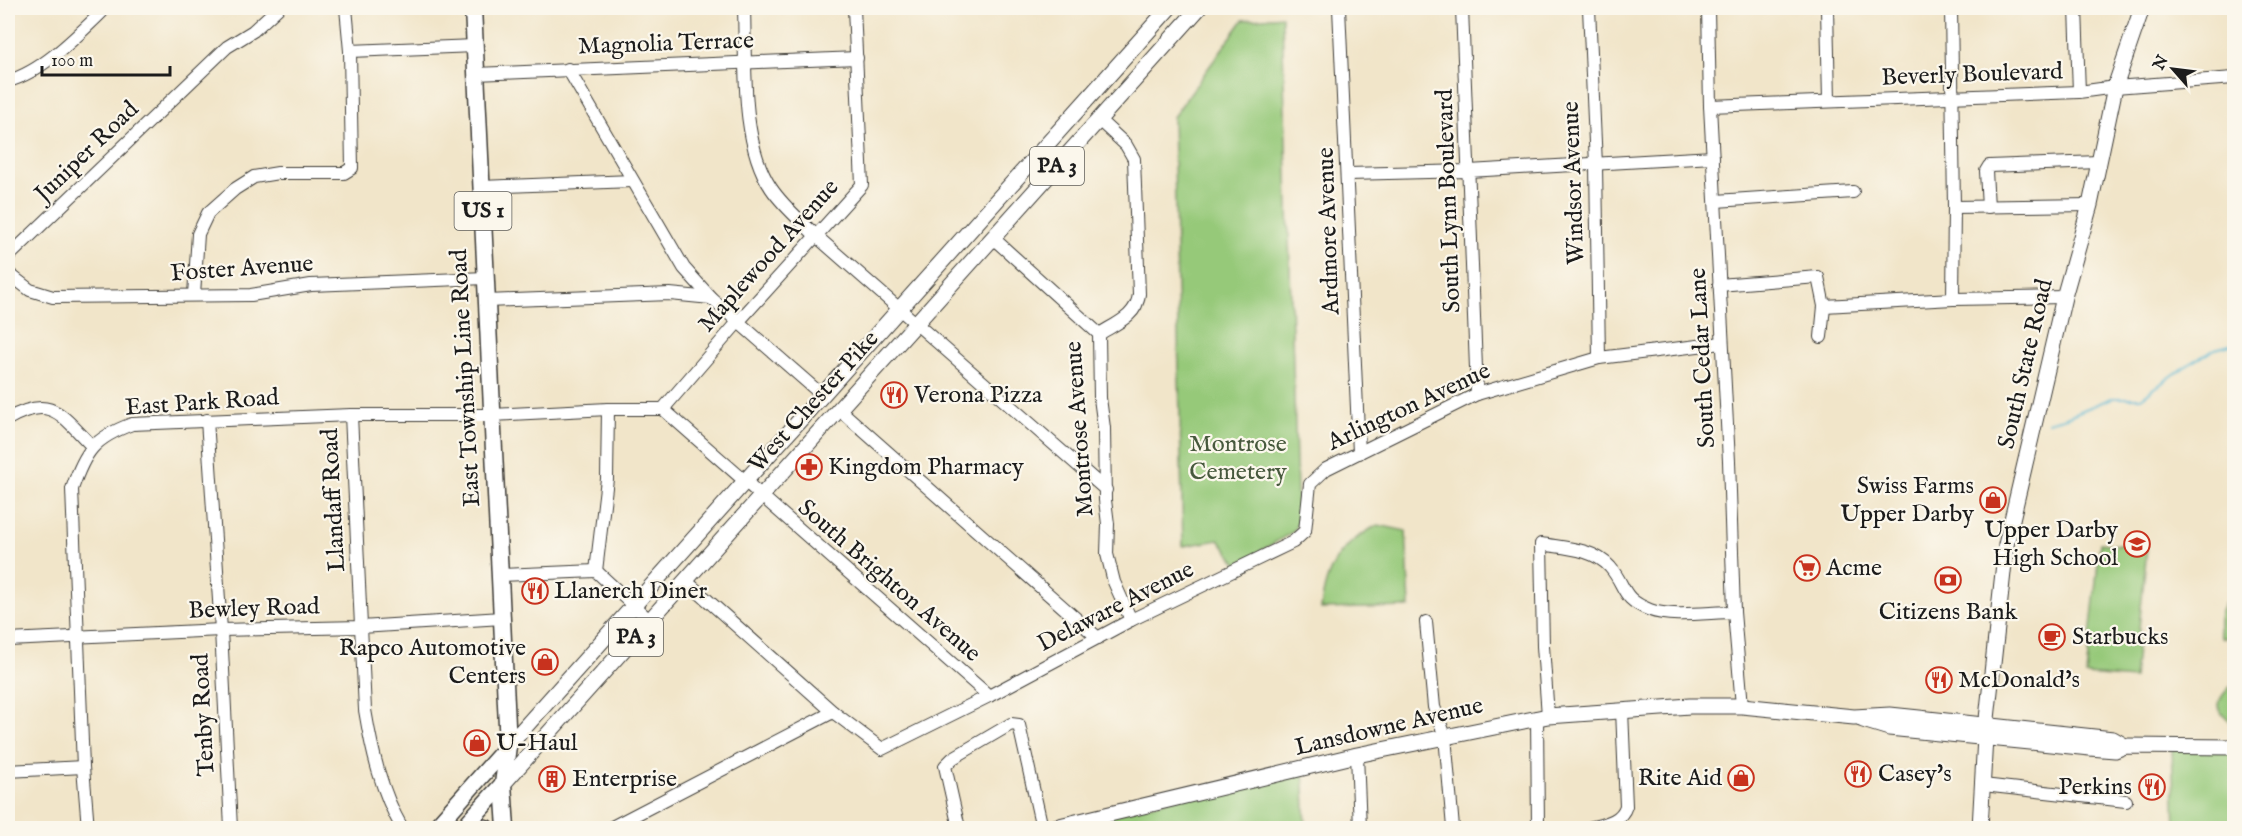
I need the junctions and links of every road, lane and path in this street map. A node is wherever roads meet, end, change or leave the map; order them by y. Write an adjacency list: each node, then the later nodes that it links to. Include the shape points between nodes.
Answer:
1 (106, 8): 24 (street, via 49,59)
2 (278, 8): 45 (street, Juniper Road, via 227,47)
3 (346, 8): 18 (street)
4 (473, 8): 17 (highway, East Township Line Road / US 1)
5 (744, 8): 20 (street)
6 (854, 8): 19 (street, Maplewood Avenue)
7 (1169, 8): 55 (main road, West Chester Pike / PA 3)
8 (1199, 8): 30 (main road, West Chester Pike / PA 3)
9 (1339, 8): 35 (street, Ardmore Avenue)
10 (1462, 8): 34 (street, South Lynn Boulevard)
11 (1589, 8): 33 (street, Windsor Avenue)
12 (1708, 8): 29 (street, South Cedar Lane)
13 (1827, 8): 28 (street)
14 (1951, 8): 27 (street)
15 (2076, 8): 26 (street)
16 (2142, 8): 25 (main road, South State Road)
17 (475, 46): 18 (street); 22 (highway, East Township Line Road / US 1)
18 (350, 51): 49 (street, via 352,168 344,173 254,177 235,189 208,213 198,234)
19 (857, 58): 20 (street, Magnolia Terrace); 43 (street, Maplewood Avenue, via 862,184)
20 (746, 62): 21 (street, Magnolia Terrace); 43 (street, via 750,134 761,169 780,200)
21 (568, 69): 22 (street, Magnolia Terrace); 36 (street)
22 (476, 74): 37 (highway, East Township Line Road / US 1)
23 (2235, 78): 25 (street, Beverly Boulevard)
24 (8, 81)
25 (2115, 87): 26 (street, Beverly Boulevard); 32 (main road, South State Road)
26 (2079, 93): 27 (street, Beverly Boulevard)
27 (1953, 98): 28 (street, Beverly Boulevard); 41 (street)
28 (1829, 101): 29 (street, Beverly Boulevard)
29 (1710, 106): 31 (street, South Cedar Lane)
30 (1099, 120): 44 (main road, West Chester Pike / PA 3); 58 (street, via 1126,144 1134,159 1139,294 1138,303 1128,316)
31 (1713, 157): 33 (street); 39 (street, South Cedar Lane)
32 (2099, 162): 40 (main road, South State Road); 42 (street, via 1989,166)
33 (1596, 165): 34 (street); 61 (street, Windsor Avenue)
34 (1469, 171): 35 (street); 62 (street, South Lynn Boulevard)
35 (1348, 174): 72 (street, Ardmore Avenue)
36 (632, 181): 37 (street); 51 (street, via 676,257)
37 (482, 187): 47 (highway, East Township Line Road / US 1)
38 (1853, 192): 39 (street)
39 (1716, 201): 48 (street, South Cedar Lane)
40 (2090, 205): 42 (street); 50 (main road, South State Road)
41 (1954, 207): 42 (street); 52 (street)
42 (1988, 207)
43 (815, 235): 55 (street); 56 (street, Maplewood Avenue)
44 (993, 238): 57 (main road, West Chester Pike / PA 3); 58 (street, Montrose Avenue)
45 (8, 257)
46 (8, 273): 49 (street, Foster Avenue, via 30,290 53,297)
47 (486, 278): 49 (street, Foster Avenue, via 311,285 251,295); 53 (highway, East Township Line Road / US 1)
48 (1719, 285): 54 (street, via 1818,277); 60 (street, South Cedar Lane)
49 (194, 295)
50 (2064, 297): 52 (street); 96 (main road, South State Road, via 2006,545)
51 (711, 298): 53 (street, via 670,294); 56 (street)
52 (1953, 299): 54 (street)
53 (487, 301): 68 (highway, East Township Line Road / US 1)
54 (1824, 306): 59 (street)
55 (899, 309): 57 (street); 63 (main road, West Chester Pike / PA 3)
56 (738, 322): 63 (street); 65 (street, Maplewood Avenue)
57 (917, 323): 66 (main road, West Chester Pike / PA 3); 75 (street)
58 (1099, 334): 75 (street, Montrose Avenue)
59 (1821, 337)
60 (1722, 343): 61 (street, Arlington Avenue); 81 (street, South Cedar Lane)
61 (1599, 358): 62 (street, Arlington Avenue)
62 (1477, 394): 72 (street, Arlington Avenue)
63 (822, 395): 74 (main road, West Chester Pike / PA 3)
64 (608, 409): 65 (street, East Park Road); 68 (street, East Park Road); 77 (street, via 605,502)
65 (663, 409): 74 (street, South Brighton Avenue)
66 (840, 410): 76 (main road, West Chester Pike / PA 3); 89 (street)
67 (351, 415): 68 (street, East Park Road); 70 (street, East Park Road); 86 (street, Llandaff Road)
68 (492, 415): 78 (highway, East Township Line Road / US 1)
69 (8, 419): 71 (street, via 26,408 44,407 59,414)
70 (207, 420): 71 (street, East Park Road, via 132,424 113,431); 87 (street, Tenby Road)
71 (92, 446): 88 (street, East Park Road, via 72,489)
72 (1359, 453): 73 (street, Arlington Avenue)
73 (1326, 469): 83 (street, Delaware Avenue, via 1310,484 1305,531 1293,542)
74 (745, 482): 76 (street, South Brighton Avenue); 80 (main road, West Chester Pike / PA 3)
75 (1106, 490): 83 (street, Montrose Avenue, via 1107,554)
76 (762, 496): 79 (main road, West Chester Pike / PA 3); 91 (street, South Brighton Avenue)
77 (596, 571): 78 (street); 80 (street)
78 (500, 575): 82 (highway, East Township Line Road / US 1)
79 (686, 581): 84 (main road, West Chester Pike / PA 3); 94 (street)
80 (634, 606): 84 (street); 98 (main road, West Chester Pike / PA 3)
81 (1734, 612): 92 (street, South Cedar Lane); 95 (street, via 1652,611 1628,598 1609,567 1594,555 1541,544)
82 (502, 618): 86 (street, Bewley Road); 98 (highway, East Township Line Road / US 1)
83 (1131, 620): 89 (street, Delaware Avenue)
84 (650, 621): 103 (main road, West Chester Pike / PA 3)
85 (1426, 622): 97 (street, via 1434,707)
86 (361, 627): 87 (street, Bewley Road); 108 (street, Llandaff Road, via 365,710 372,749 383,788)
87 (221, 630): 88 (street, Bewley Road); 107 (street, Tenby Road)
88 (78, 636): 90 (street, Bewley Road); 101 (street, East Park Road)
89 (1098, 638): 91 (street, Delaware Avenue)
90 (8, 640)
91 (989, 696): 94 (street, Delaware Avenue, via 882,749)
92 (1742, 706): 93 (main road, Lansdowne Avenue); 96 (main road, Lansdowne Avenue, via 1854,717 1889,728)
93 (1622, 710): 95 (main road, Lansdowne Avenue); 120 (street, via 1626,806 1616,820)
94 (833, 712): 113 (street)
95 (1542, 717): 97 (main road, Lansdowne Avenue); 119 (street)
96 (1986, 731): 99 (main road, Lansdowne Avenue, via 2115,750 2125,746); 104 (main road, South State Road)
97 (1445, 736): 100 (main road, Lansdowne Avenue); 118 (street)
98 (508, 746): 103 (highway, US 1); 109 (highway, West Chester Pike / PA 3)
99 (2235, 747)
100 (1357, 755): 116 (main road, Lansdowne Avenue); 117 (street)
101 (83, 767): 102 (street); 106 (street, East Park Road)
102 (8, 771)
103 (503, 784): 110 (highway, West Chester Pike / PA 3); 112 (highway, US 1)
104 (1983, 785): 105 (street); 121 (main road, South State Road)
105 (2122, 801)
106 (88, 828)
107 (231, 828)
108 (402, 828)
109 (435, 828)
110 (465, 828): 111 (highway)
111 (486, 828)
112 (506, 828)
113 (610, 828)
114 (959, 828): 115 (street, via 945,766 1011,724 1019,725)
115 (1042, 828)
116 (1051, 828)
117 (1360, 828)
118 (1453, 828)
119 (1538, 828)
120 (1589, 828)
121 (1980, 828)

